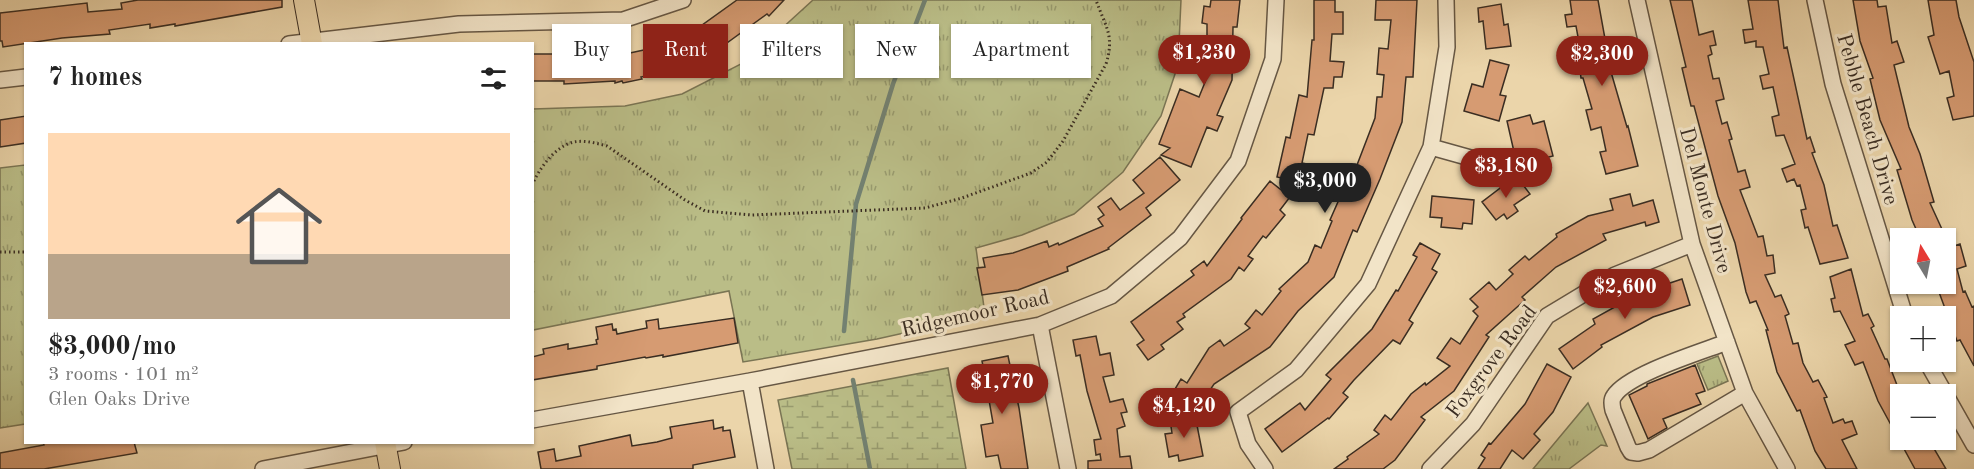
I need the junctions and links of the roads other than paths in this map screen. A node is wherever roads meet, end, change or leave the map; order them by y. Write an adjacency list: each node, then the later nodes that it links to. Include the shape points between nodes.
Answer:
1 (304, 0): 7 (main road)
2 (683, 0): 7 (street, via 623,21 459,24)
3 (1276, 0): 14 (street, Ridgemoor Road, via 1273,59 1238,161 1180,238 1111,296)
4 (1446, 0): 10 (street, via 1447,47)
5 (1637, 0): 12 (street, Del Monte Drive)
6 (1815, 0): 13 (street, Pebble Beach Drive, via 1833,84)
7 (312, 42)
8 (24, 77): 9 (street)
9 (0, 80)
10 (1431, 147): 11 (street); 26 (street, via 1368,284 1296,370 1238,412 1248,444)
11 (1474, 159)
12 (1692, 244): 15 (street, Del Monte Drive); 27 (street, Foxgrove Road, via 1615,275 1547,316 1473,424)
13 (1902, 306)
14 (1040, 325): 17 (street, Ridgemoor Road); 25 (street)
15 (1727, 342): 18 (street, Del Monte Drive); 18 (street, via 1630,382 1614,396 1613,410 1628,447 1638,453)
16 (1933, 372): 21 (street)
17 (750, 381): 19 (street, Ridgemoor Road); 24 (street)
18 (1745, 393): 28 (street, Del Monte Drive)
19 (534, 420)
20 (392, 444): 22 (street); 23 (main road)
21 (1974, 445)
22 (262, 469)
23 (390, 469)
24 (766, 469)
25 (1068, 469)
26 (1265, 469)
27 (1430, 469)
28 (1787, 469)

